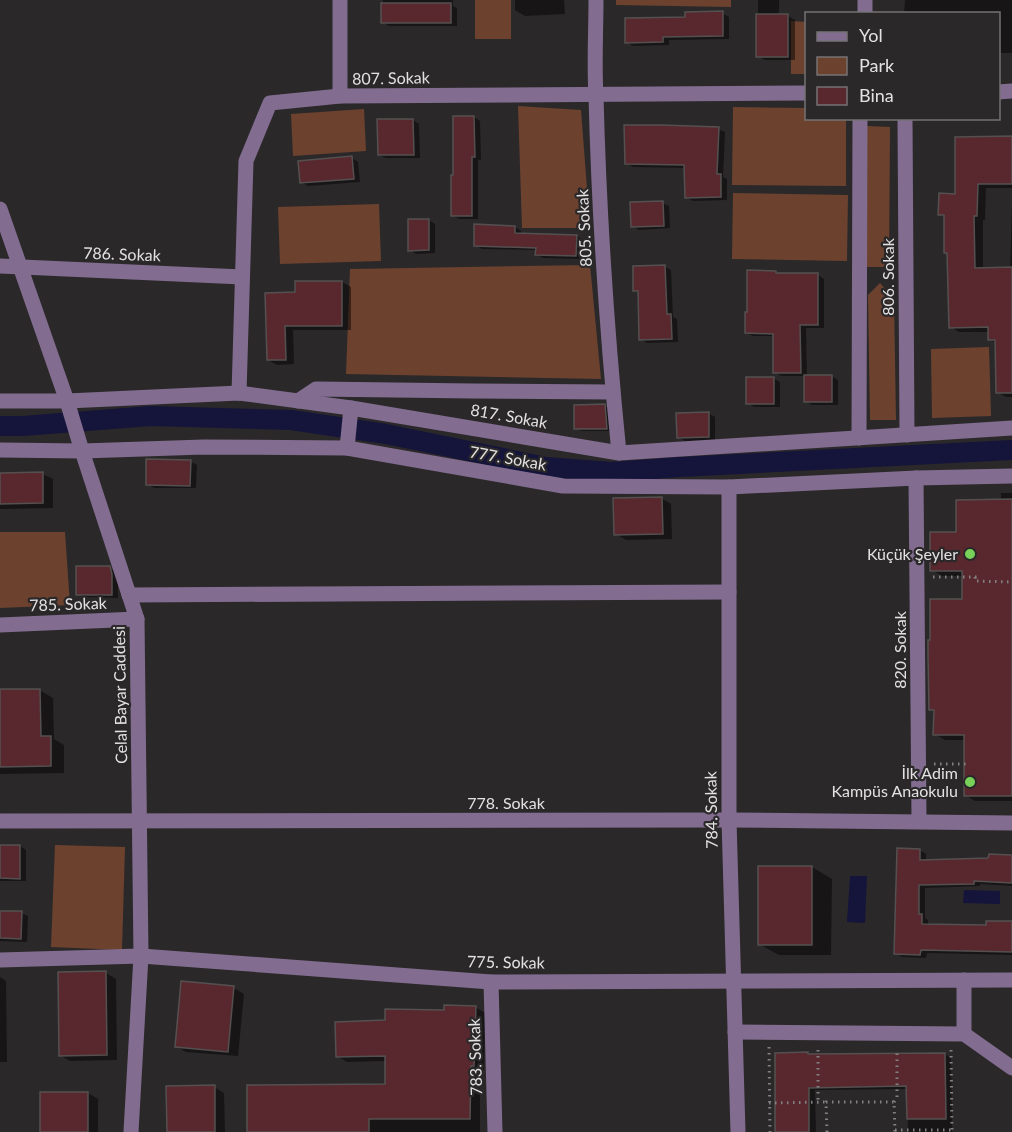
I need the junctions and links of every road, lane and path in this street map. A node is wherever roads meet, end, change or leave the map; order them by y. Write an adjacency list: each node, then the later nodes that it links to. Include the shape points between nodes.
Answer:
1 (340, 0): 5 (street)
2 (596, 0): 4 (street, 805. Sokak)
3 (805, 93): 4 (street, 807. Sokak)
4 (595, 94): 5 (street, 807. Sokak); 12 (street, 805. Sokak)
5 (340, 96): 11 (street, 807. Sokak, via 270,103 246,161)
6 (860, 120): 20 (street)
7 (905, 120): 19 (street, 806. Sokak)
8 (0, 208): 10 (street, Celal Bayar Caddesi)
9 (0, 266): 10 (street, 786. Sokak)
10 (21, 267): 11 (street, 786. Sokak); 15 (street, Celal Bayar Caddesi)
11 (242, 277): 13 (street, 807. Sokak)
12 (612, 392): 16 (street, via 316,388); 24 (street, 805. Sokak)
13 (238, 393): 15 (street, 817. Sokak); 16 (street, 817. Sokak)
14 (0, 401): 15 (street, 817. Sokak)
15 (67, 401): 23 (street, Celal Bayar Caddesi)
16 (298, 401): 17 (street, 817. Sokak)
17 (351, 408): 21 (street); 24 (street, 817. Sokak)
18 (1012, 428): 19 (street, 817. Sokak)
19 (908, 435): 20 (street, 817. Sokak)
20 (859, 438): 24 (street, 817. Sokak)
21 (347, 448): 23 (street, 777. Sokak); 27 (street, 777. Sokak, via 563,486)
22 (0, 450): 23 (street, 777. Sokak)
23 (82, 451): 31 (street, Celal Bayar Caddesi)
24 (618, 453)
25 (1012, 476): 26 (street, 777. Sokak)
26 (916, 478): 27 (street, 777. Sokak); 38 (street, 820. Sokak)
27 (729, 487): 30 (street, 784. Sokak)
28 (928, 577): 29 (path)
29 (1012, 582)
30 (729, 592): 31 (street); 36 (street, 784. Sokak)
31 (129, 595): 32 (street, Celal Bayar Caddesi)
32 (137, 619): 33 (street, 785. Sokak); 39 (street, Celal Bayar Caddesi)
33 (0, 625)
34 (929, 764): 35 (path)
35 (966, 764)
36 (729, 820): 38 (street, 778. Sokak); 39 (street, 778. Sokak); 45 (street, 784. Sokak)
37 (0, 821): 39 (street, 778. Sokak)
38 (919, 821): 40 (street, 778. Sokak)
39 (139, 822): 41 (street, Celal Bayar Caddesi)
40 (1012, 823)
41 (141, 956): 42 (street, 775. Sokak); 46 (street, 775. Sokak); 60 (street, Celal Bayar Caddesi)
42 (0, 960)
43 (964, 980): 44 (street, 775. Sokak); 45 (street, 775. Sokak); 48 (street)
44 (1012, 980)
45 (733, 981): 46 (street, 775. Sokak); 47 (street, 784. Sokak)
46 (491, 982): 61 (street, 783. Sokak)
47 (735, 1032): 48 (street); 62 (street, 784. Sokak)
48 (964, 1034): 53 (street)
49 (769, 1044): 57 (path)
50 (818, 1045): 54 (path)
51 (896, 1045): 56 (path)
52 (951, 1046): 59 (path)
53 (1012, 1068)
54 (818, 1102): 55 (path); 57 (path)
55 (826, 1102): 56 (path); 64 (path)
56 (894, 1102): 58 (path)
57 (769, 1103): 63 (path)
58 (895, 1131): 59 (path)
59 (952, 1131)
60 (131, 1132)
61 (495, 1132)
62 (738, 1132)
63 (770, 1132)
64 (826, 1132)

